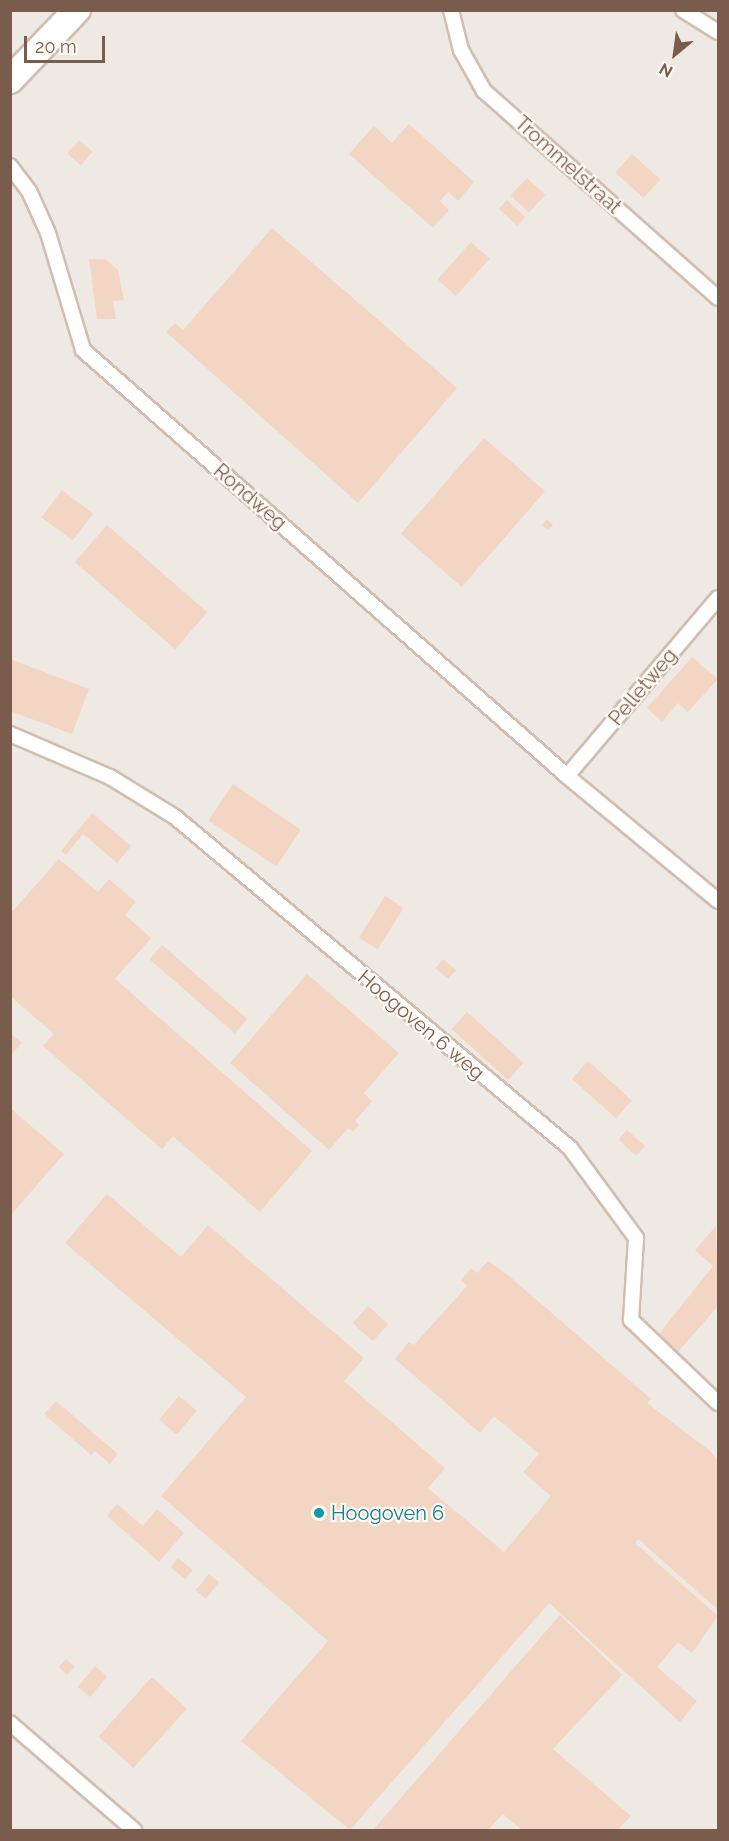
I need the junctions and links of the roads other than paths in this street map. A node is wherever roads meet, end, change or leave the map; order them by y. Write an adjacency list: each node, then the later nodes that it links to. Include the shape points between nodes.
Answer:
1 (77, 10): 5 (street)
2 (451, 10): 7 (lane, Trommelstraat, via 461,50 484,91)
3 (683, 10): 4 (lane)
4 (718, 32)
5 (10, 80)
6 (10, 166): 10 (lane, Rondweg, via 29,191 48,233 83,350)
7 (718, 298)
8 (718, 598): 10 (lane, Pelletweg)
9 (10, 734): 12 (lane, Hoogoven 6 weg, via 110,777 175,817 570,1149 636,1238 631,1320)
10 (567, 776): 11 (lane, Rondweg)
11 (718, 901)
12 (718, 1403)
13 (10, 1724): 14 (lane)
14 (134, 1830)

